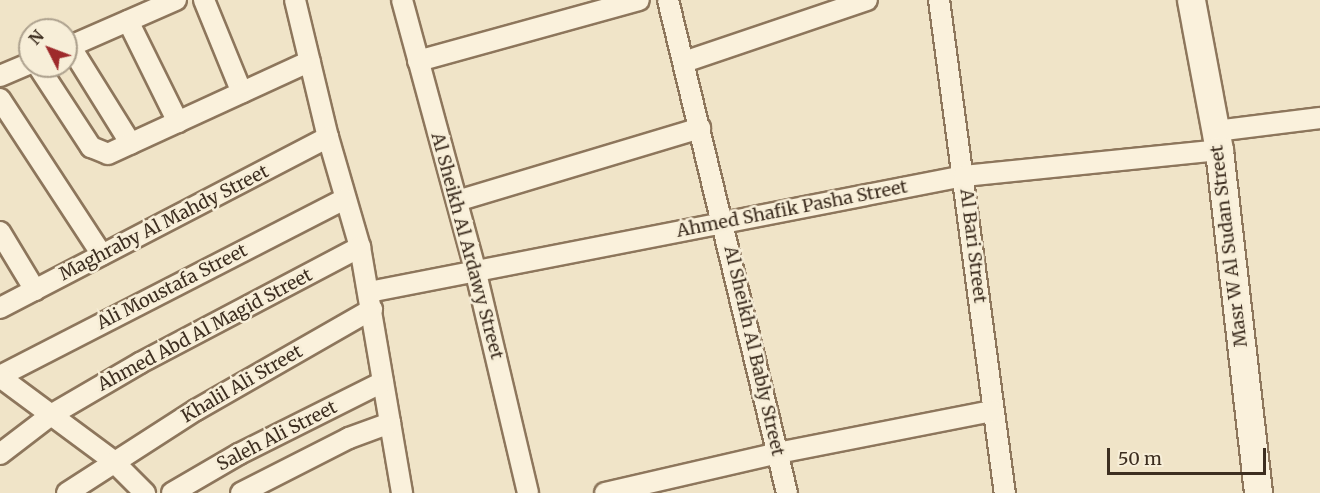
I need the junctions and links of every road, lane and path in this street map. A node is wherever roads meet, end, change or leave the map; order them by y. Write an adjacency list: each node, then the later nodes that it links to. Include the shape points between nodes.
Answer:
1 (176, 0): 10 (street)
2 (204, 0): 19 (street)
3 (295, 0): 12 (street)
4 (402, 0): 13 (street, Al Sheikh Al Ardawy Street)
5 (639, 0): 13 (street)
6 (668, 0): 15 (street, Al Sheikh Al Bably Street)
7 (867, 0): 15 (street)
8 (939, 0): 27 (street, Al Bari Street)
9 (1191, 0): 25 (main road, Masr W Al Sudan Street)
10 (128, 21): 11 (street); 22 (street)
11 (78, 43)
12 (310, 61): 19 (street); 24 (street)
13 (418, 61): 29 (street, Al Sheikh Al Ardawy Street)
14 (78, 62): 26 (street)
15 (684, 62): 23 (street, Al Sheikh Al Bably Street)
16 (18, 68): 17 (street)
17 (0, 76)
18 (46, 78): 26 (street, via 91,147 108,154)
19 (242, 93): 22 (street)
20 (0, 99): 33 (street)
21 (1320, 118): 25 (street, Ahmed Shafik Pasha Street)
22 (178, 122): 26 (street)
23 (700, 128): 29 (street); 30 (street, Al Sheikh Al Bably Street)
24 (328, 137): 28 (street); 33 (street, Maghraby Al Mahdy Street)
25 (1217, 140): 27 (street, Ahmed Shafik Pasha Street); 55 (main road, Masr W Al Sudan Street)
26 (131, 144)
27 (964, 176): 30 (street, Ahmed Shafik Pasha Street); 40 (street, Al Bari Street)
28 (344, 199): 32 (street); 38 (street, Ali Moustafa Street)
29 (457, 201): 34 (street, Al Sheikh Al Ardawy Street)
30 (725, 223): 34 (street, Ahmed Shafik Pasha Street); 43 (street, Al Sheikh Al Bably Street)
31 (0, 232): 35 (street)
32 (360, 247): 36 (street); 41 (street, Ahmed Abd Al Magid Street, via 140,363)
33 (102, 255): 35 (street, Maghraby Al Mahdy Street)
34 (476, 273): 36 (street, Ahmed Shafik Pasha Street); 51 (street, Al Sheikh Al Ardawy Street)
35 (35, 290): 37 (street, Maghraby Al Mahdy Street)
36 (371, 301): 39 (street); 45 (street, Khalil Ali Street)
37 (0, 308)
38 (0, 376): 41 (street)
39 (383, 382): 42 (street); 49 (street, Saleh Ali Street, via 239,454)
40 (993, 411): 43 (street); 54 (street, Al Bari Street)
41 (51, 415): 44 (street, Ahmed Abd Al Magid Street); 45 (street)
42 (390, 423): 46 (street, via 349,438); 50 (street)
43 (778, 453): 52 (street); 53 (street, Al Sheikh Al Bably Street)
44 (0, 454)
45 (112, 460): 47 (street, Khalil Ali Street); 48 (street)
46 (253, 490)
47 (67, 493)
48 (145, 493)
49 (172, 493)
50 (402, 493)
51 (528, 493)
52 (605, 493)
53 (787, 493)
54 (1005, 493)
55 (1258, 493)

